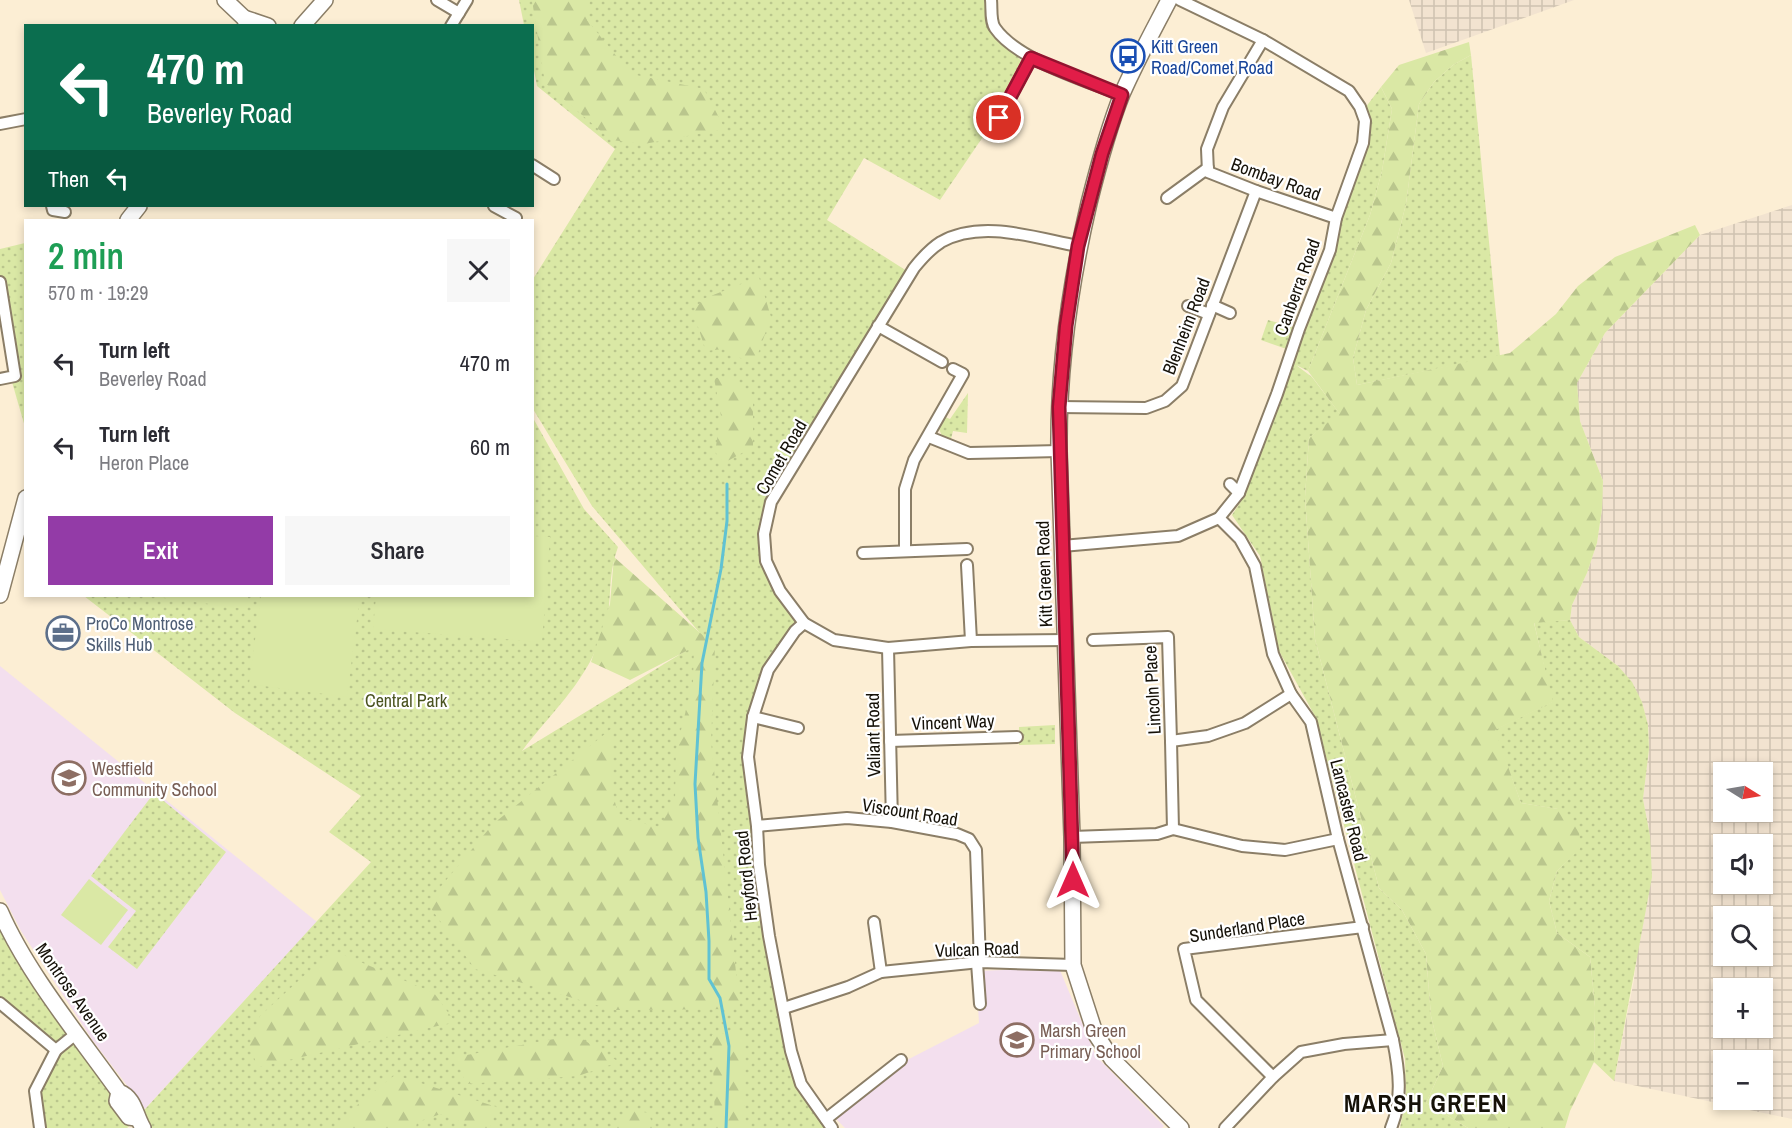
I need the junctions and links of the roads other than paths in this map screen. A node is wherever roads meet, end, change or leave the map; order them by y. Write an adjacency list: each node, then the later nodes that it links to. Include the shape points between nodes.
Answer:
1 (225, 0): 9 (street)
2 (325, 0): 10 (street)
3 (437, 0): 8 (street)
4 (467, 0): 8 (street)
5 (991, 0): 13 (street, via 993,26)
6 (1169, 0): 14 (street, Kitt Green Road)
7 (1180, 0): 12 (street, Canberra Road)
8 (459, 13): 11 (street)
9 (246, 22)
10 (304, 23)
11 (451, 24)
12 (1263, 40): 19 (street, Bombay Road, via 1224,107 1207,149); 28 (street, Canberra Road, via 1349,91 1360,107 1365,121 1363,143)
13 (1031, 58): 14 (street); 15 (street)
14 (1122, 95): 30 (street, Kitt Green Road)
15 (999, 118)
16 (24, 119): 17 (street)
17 (0, 124)
18 (534, 166): 20 (street)
19 (1208, 168): 21 (street, Bombay Road, via 1208,172); 22 (street)
20 (554, 179)
21 (1256, 191): 28 (street, Bombay Road); 33 (street, Blenheim Road)
22 (1167, 198)
23 (52, 207): 26 (street)
24 (138, 207): 29 (street)
25 (496, 207): 27 (street)
26 (65, 212)
27 (516, 218)
28 (1336, 218): 43 (street, Canberra Road, via 1330,250)
29 (129, 219)
30 (1078, 246): 35 (street, Comet Road, via 986,231 956,236 927,252); 39 (street, Kitt Green Road)
31 (0, 282): 38 (street, via 15,376)
32 (1188, 306): 33 (street)
33 (1211, 310): 34 (street); 39 (street, Blenheim Road, via 1182,386 1165,401 1146,408)
34 (1230, 313)
35 (878, 326): 36 (street); 52 (street, Comet Road, via 771,502 764,534 766,561 780,591)
36 (942, 362)
37 (953, 369): 40 (street, via 963,374)
38 (0, 380)
39 (1059, 407): 41 (street, Kitt Green Road)
40 (929, 437): 41 (street, via 969,453); 48 (street, via 914,460 905,489)
41 (1059, 451): 46 (street, Kitt Green Road)
42 (1230, 484): 43 (street)
43 (1239, 493): 45 (street, Canberra Road)
44 (24, 505): 51 (street)
45 (1219, 518): 46 (street, Canberra Road, via 1178,536); 57 (street, Lancaster Road, via 1240,539 1255,566 1273,654)
46 (1062, 546): 55 (street, Kitt Green Road)
47 (967, 549): 48 (street)
48 (905, 551): 49 (street)
49 (863, 553)
50 (967, 565): 54 (street)
51 (0, 595)
52 (804, 623): 56 (street, Comet Road, via 834,640); 58 (street, Heyford Road, via 768,670)
53 (1093, 639): 62 (street, Lincoln Place, via 1168,637)
54 (970, 640): 55 (street, Comet Road); 56 (street, Comet Road)
55 (1066, 640): 66 (street, Kitt Green Road)
56 (888, 648): 61 (street, Valiant Road)
57 (1292, 694): 62 (street, via 1245,723 1208,736); 67 (street, Lancaster Road, via 1311,722)
58 (753, 717): 59 (street); 64 (street, Heyford Road, via 748,757)
59 (798, 728)
60 (1017, 736): 61 (street, Vincent Way)
61 (890, 741): 63 (street, Valiant Road)
62 (1171, 741): 65 (street)
63 (892, 822): 64 (street, Viscount Road, via 847,818); 71 (street, Viscount Road, via 969,839 975,850)
64 (757, 826): 76 (street, Heyford Road, via 769,936)
65 (1173, 829): 66 (street, via 1157,834); 67 (street, via 1242,846 1285,850)
66 (1072, 837): 72 (street, Kitt Green Road)
67 (1338, 839): 70 (street, Lancaster Road)
68 (0, 911): 77 (street, Montrose Avenue, via 8,931)
69 (874, 922): 73 (street)
70 (1363, 927): 78 (street, Lancaster Road); 81 (street, Sunderland Place, via 1184,949 1196,1000)
71 (978, 962): 72 (street, Vulcan Road); 73 (street, Vulcan Road); 75 (street, Viscount Road)
72 (1073, 964): 85 (street, Kitt Green Road, via 1095,1033 1112,1059)
73 (881, 972): 76 (street, Vulcan Road)
74 (0, 1003): 79 (street)
75 (980, 1004)
76 (784, 1008): 83 (street, Heyford Road, via 801,1084)
77 (77, 1033): 79 (street); 82 (street, Montrose Avenue, via 119,1092 117,1101 129,1117)
78 (1394, 1040): 81 (street, via 1301,1052); 87 (street, Lancaster Road, via 1400,1095)
79 (56, 1050): 84 (street, via 35,1091)
80 (901, 1060): 83 (street)
81 (1273, 1077): 86 (street)
82 (140, 1123)
83 (829, 1124)
84 (40, 1128)
85 (1181, 1128)
86 (1225, 1128)
87 (1391, 1128)

